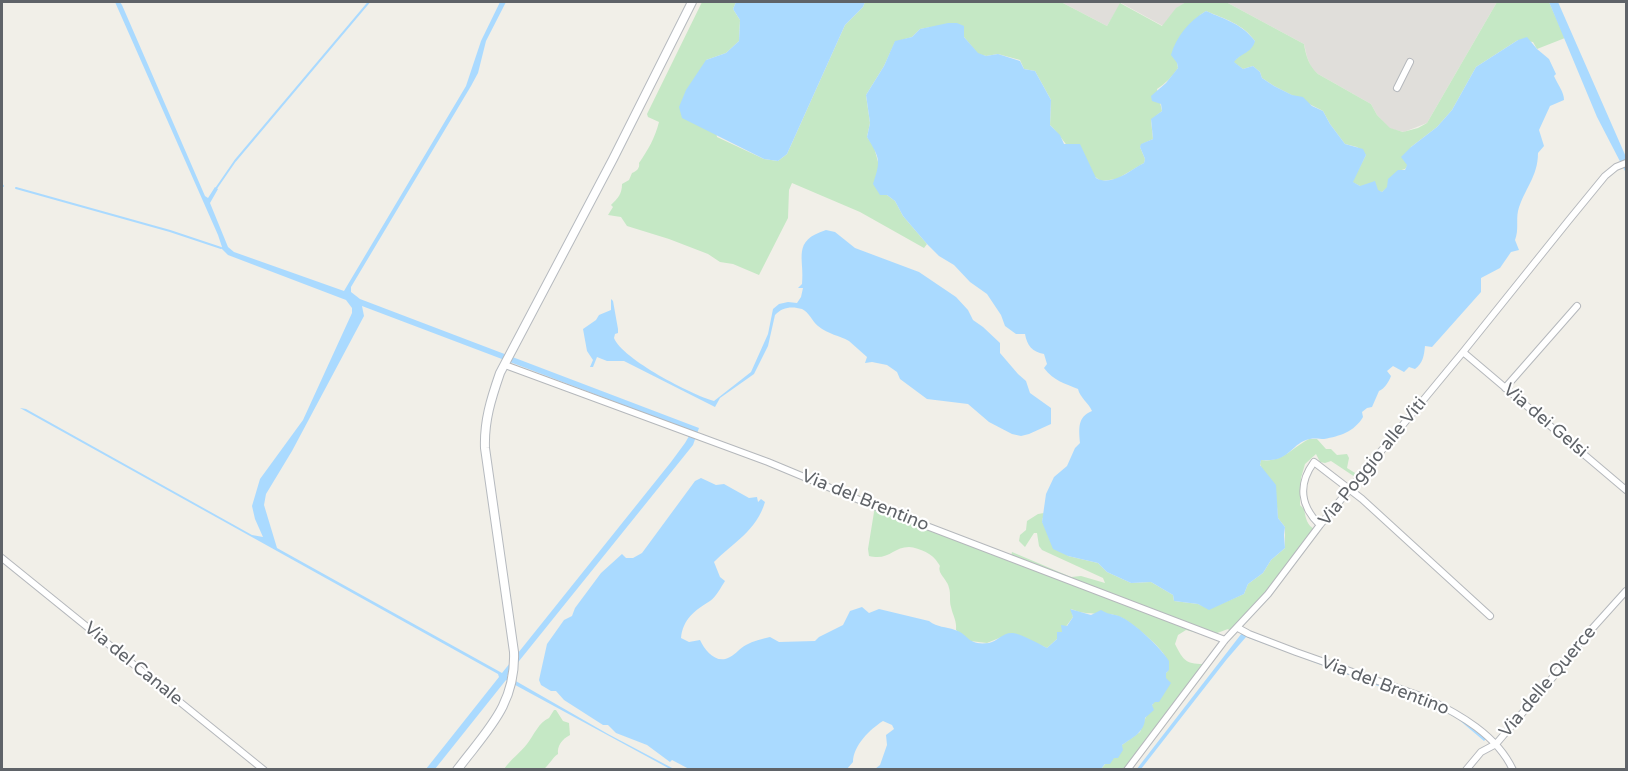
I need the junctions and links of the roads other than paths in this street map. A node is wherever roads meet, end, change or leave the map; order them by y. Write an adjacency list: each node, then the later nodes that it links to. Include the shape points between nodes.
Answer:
1 (692, 2): 7 (street)
2 (1410, 62): 3 (street)
3 (1397, 88)
4 (1626, 163): 6 (street, Via Poggio alle Viti, via 1605,176)
5 (1577, 306): 8 (street)
6 (1463, 352): 8 (street, Via dei Gelsi); 9 (street, Via Poggio alle Viti)
7 (507, 360): 16 (street, Via del Brentino); 19 (street, via 490,401 485,448 514,668 509,695 500,714)
8 (1505, 388): 10 (street, Via dei Gelsi)
9 (1350, 489): 11 (street, Via Poggio alle Viti); 11 (street, via 1314,462 1305,474 1304,503 1309,515); 14 (street)
10 (1626, 490)
11 (1320, 525): 15 (street, Via Poggio alle Viti)
12 (2, 558): 18 (street, Via del Canale)
13 (1626, 591): 17 (street, Via delle Querce)
14 (1490, 616)
15 (1238, 628): 16 (street, Via Poggio alle Viti); 17 (street, Via del Brentino, via 1426,698 1457,714)
16 (1225, 640): 20 (street, Via Poggio alle Viti)
17 (1496, 744): 21 (street, Via delle Querce, via 1481,752); 22 (street, Via del Brentino)
18 (264, 770)
19 (457, 770)
20 (1127, 770)
21 (1466, 770)
22 (1513, 770)

